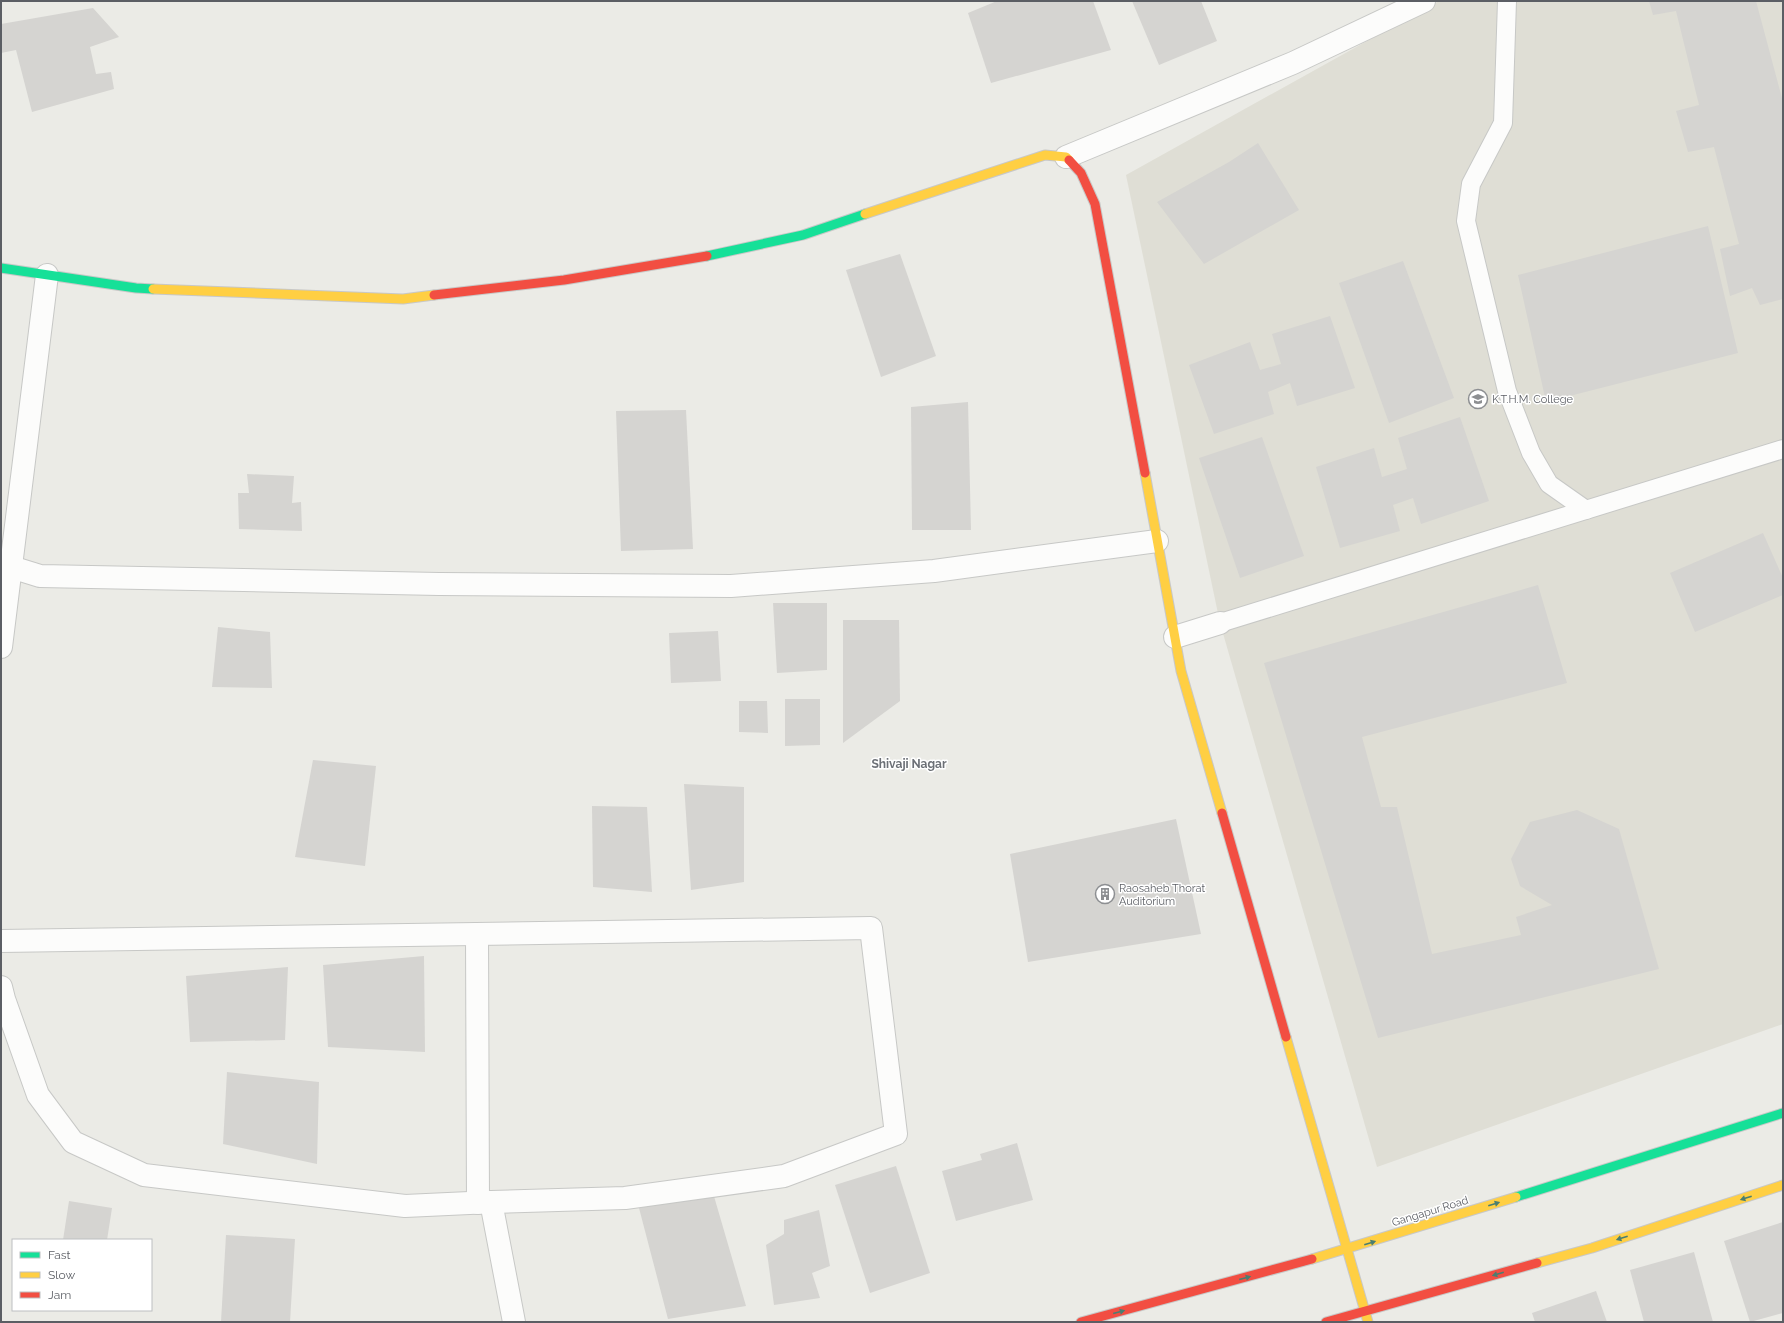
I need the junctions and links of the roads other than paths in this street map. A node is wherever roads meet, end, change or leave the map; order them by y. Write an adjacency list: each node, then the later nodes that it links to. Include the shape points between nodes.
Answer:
1 (1424, 1): 3 (street, via 1293,63)
2 (1507, 1): 7 (lane, via 1503,123 1471,184 1466,221 1507,391 1531,454 1549,484)
3 (1066, 157): 5 (street, via 1045,155 803,235 690,260 564,280 403,299 136,288); 8 (street, via 1081,173 1095,204)
4 (1, 268): 5 (street)
5 (47, 275): 9 (street)
6 (1783, 448): 7 (lane)
7 (1586, 510): 10 (lane)
8 (1157, 541): 9 (street, via 934,571 731,586 439,584 40,576); 11 (street)
9 (11, 567): 12 (street)
10 (1220, 624): 11 (street)
11 (1175, 637): 19 (street, via 1181,671)
12 (1, 647)
13 (477, 934): 14 (street); 18 (street); 18 (street, via 872,928 896,1134 784,1176 625,1198)
14 (1, 941)
15 (1, 987): 18 (street, via 38,1095 73,1142 144,1175 405,1206)
16 (1783, 1113): 19 (street, Gangapur Road, one-way to 16)
17 (1783, 1185): 20 (street, one-way to 20, via 1592,1248)
18 (485, 1202): 21 (street)
19 (1347, 1250): 20 (street); 22 (street, Gangapur Road, one-way to 19)
20 (1364, 1312): 23 (street); 24 (street)
21 (514, 1322)
22 (1081, 1322)
23 (1326, 1322)
24 (1368, 1322)

